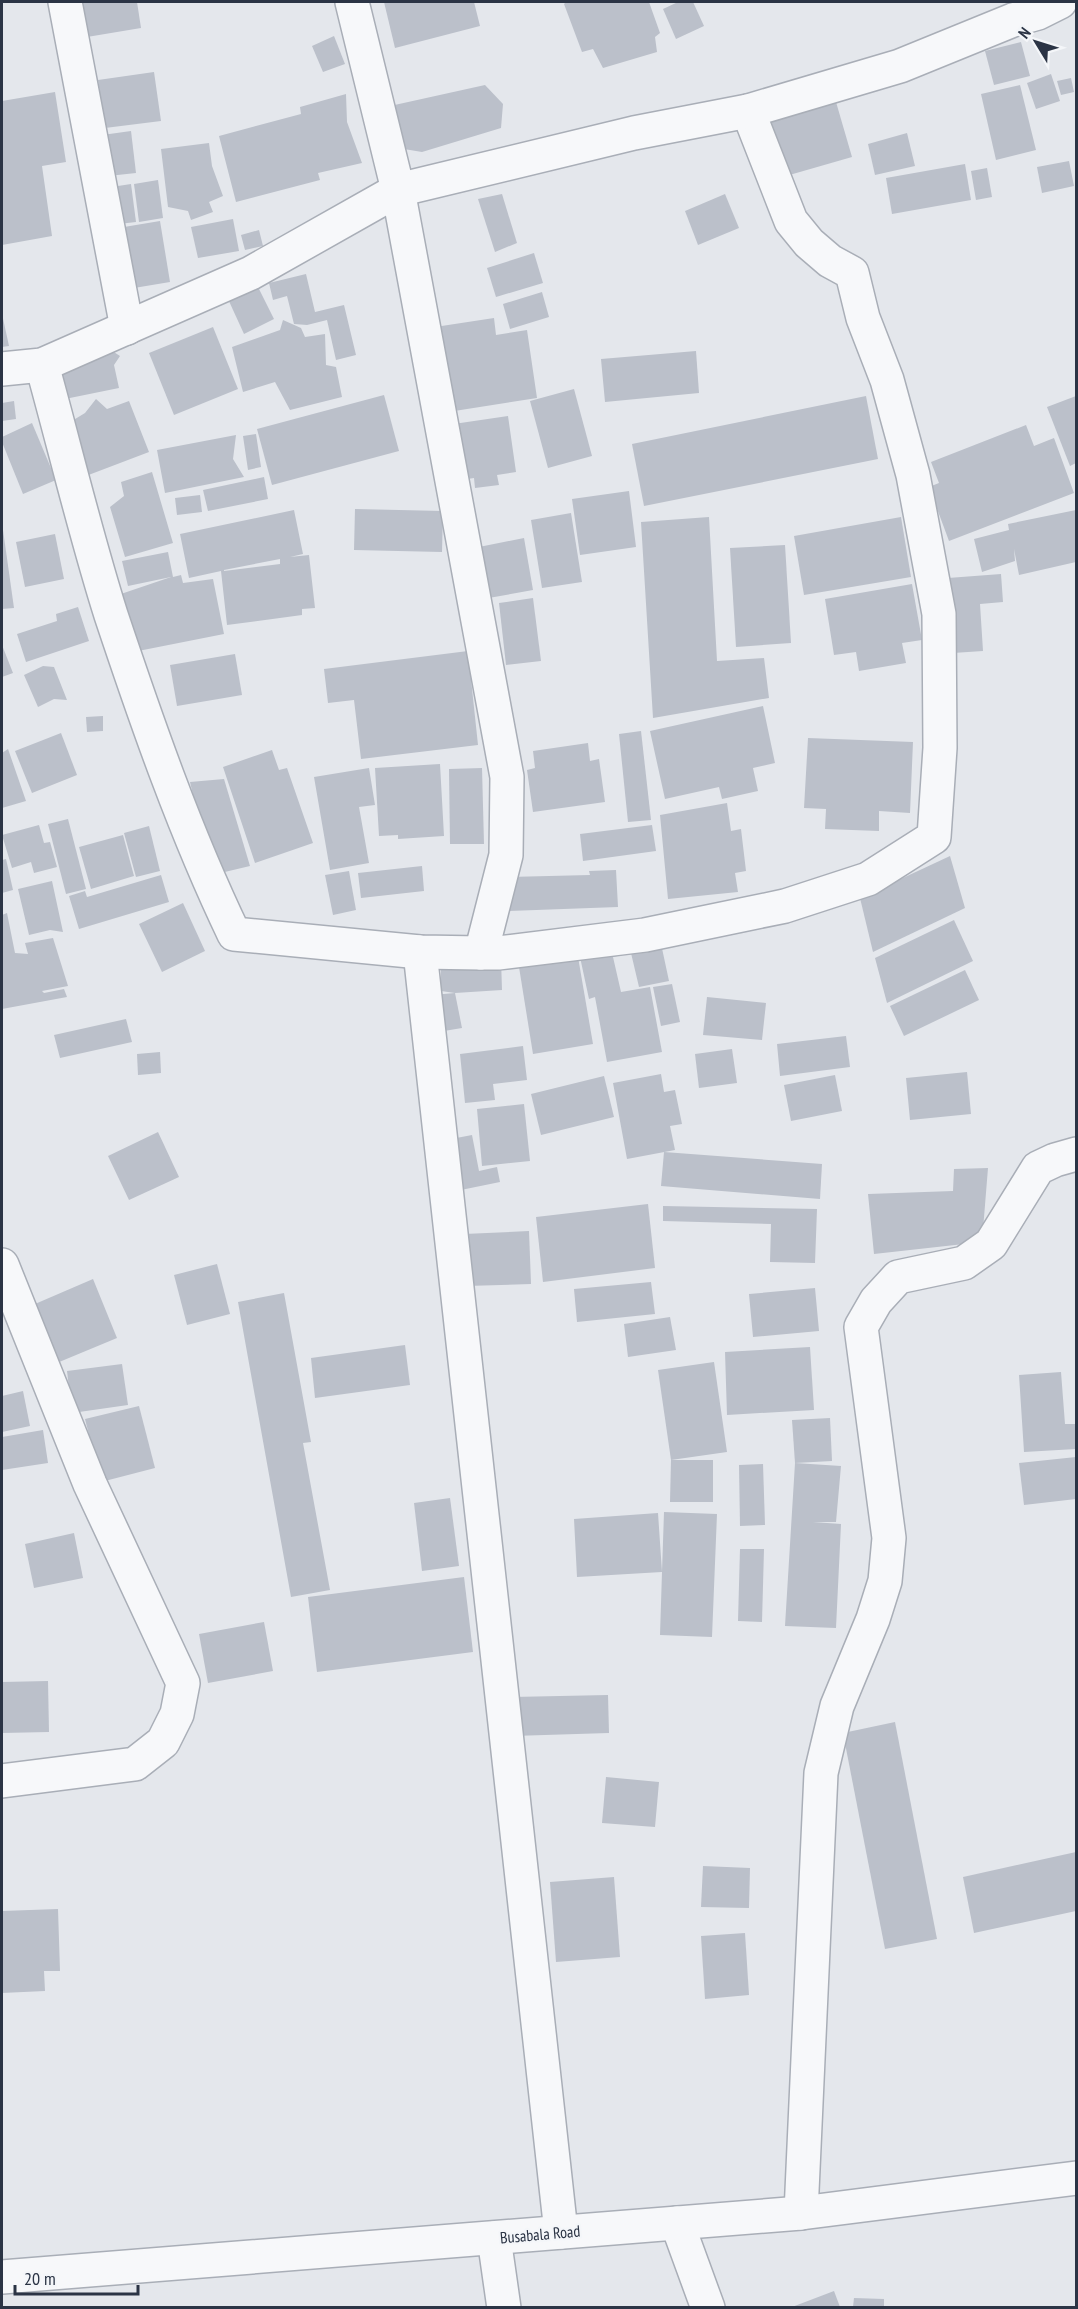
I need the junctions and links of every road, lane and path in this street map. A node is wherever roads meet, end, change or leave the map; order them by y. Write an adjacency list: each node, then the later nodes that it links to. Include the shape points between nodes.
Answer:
1 (65, 2): 7 (street)
2 (352, 2): 6 (street)
3 (1060, 2): 4 (street, via 1038,13)
4 (1011, 11): 5 (street, via 900,66)
5 (748, 111): 6 (street); 11 (street, via 791,221 823,255 852,273 913,475 939,614 940,747 934,837 868,879 784,906 645,935)
6 (398, 190): 7 (street, via 251,273); 11 (street, via 507,777 506,855)
7 (127, 328): 8 (street)
8 (42, 365): 9 (street); 10 (street, via 111,614 179,807 234,934)
9 (2, 369)
10 (420, 952): 11 (street); 18 (street)
11 (481, 953)
12 (1077, 1154): 16 (street, via 1038,1168 991,1244 964,1263 898,1277 876,1301 861,1327 889,1538 885,1581 837,1706 820,1773)
13 (3, 1273): 14 (street, via 90,1484 183,1683 177,1713 163,1742 135,1764)
14 (2, 1781)
15 (1077, 2178): 16 (street, Busabala Road)
16 (801, 2213): 17 (street, Busabala Road)
17 (677, 2223): 18 (street, Busabala Road); 22 (street)
18 (561, 2232): 19 (street, Busabala Road)
19 (494, 2238): 20 (street, Busabala Road); 21 (street)
20 (2, 2277)
21 (504, 2307)
22 (708, 2307)

